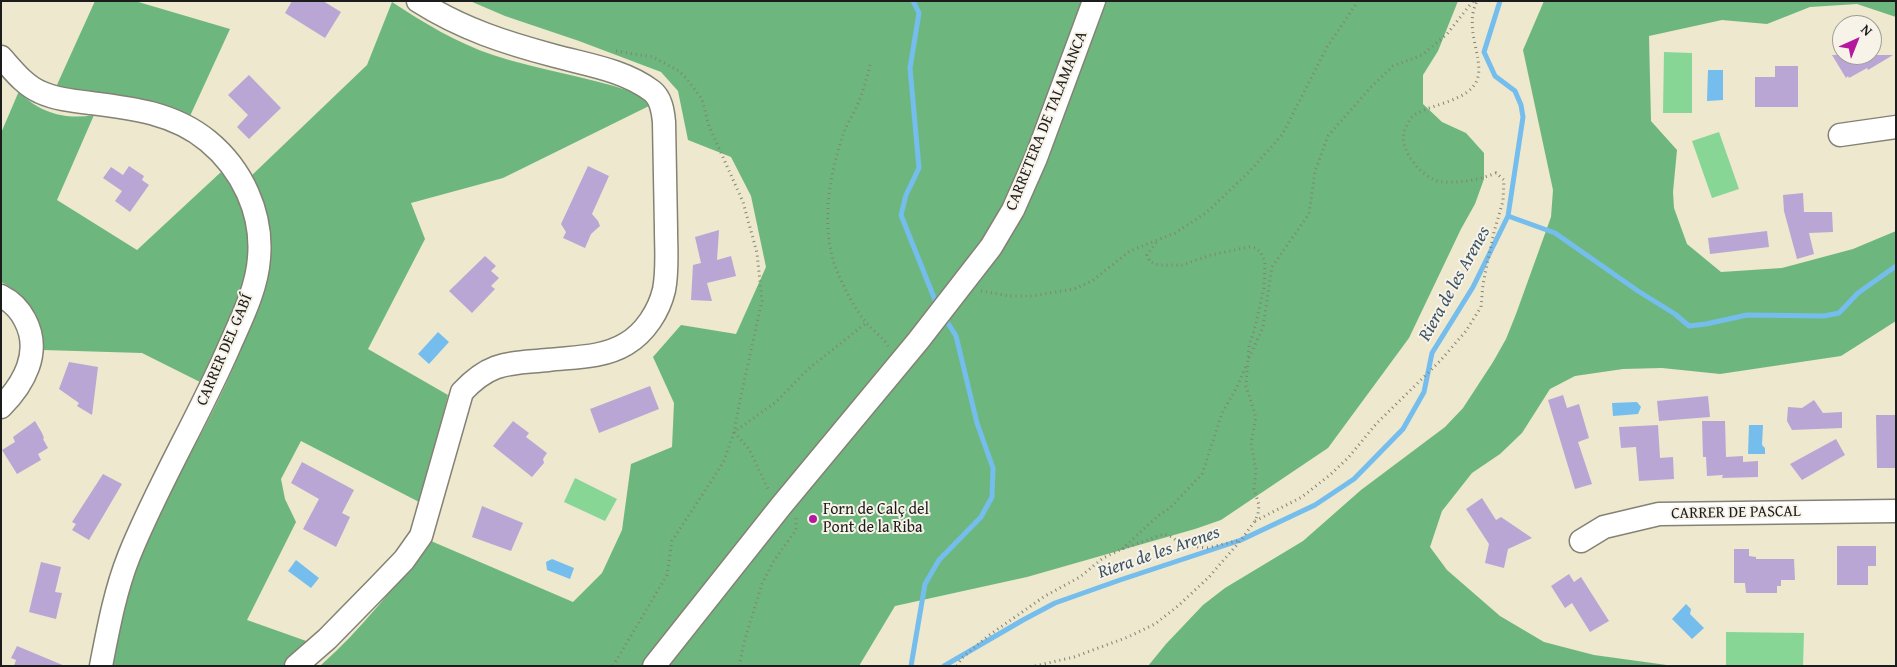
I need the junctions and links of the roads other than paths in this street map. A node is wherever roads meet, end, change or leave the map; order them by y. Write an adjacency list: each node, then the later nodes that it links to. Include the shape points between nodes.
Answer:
1 (418, 1): 11 (street, via 444,18 478,32 604,68 653,92 662,107 664,122 664,289 652,319 625,345 599,354 495,367 475,377 462,392 456,406 421,536 385,580)
2 (1094, 1): 12 (street, CARRETERA DE TALAMANCA, via 1036,158 1013,210 991,248)
3 (1, 57): 10 (street, CARRER DEL GABÍ, via 26,84 40,92 155,114 180,122 208,140 230,162 245,184 254,207 258,231 259,258 245,310 128,558)
4 (1896, 127): 5 (street)
5 (1840, 135)
6 (1, 296): 7 (street, via 21,313 30,330 32,344 24,379)
7 (1, 407)
8 (1896, 511): 9 (street, CARRER DE PASCAL, via 1659,514 1604,527)
9 (1582, 541)
10 (101, 666)
11 (296, 666)
12 (654, 666)

